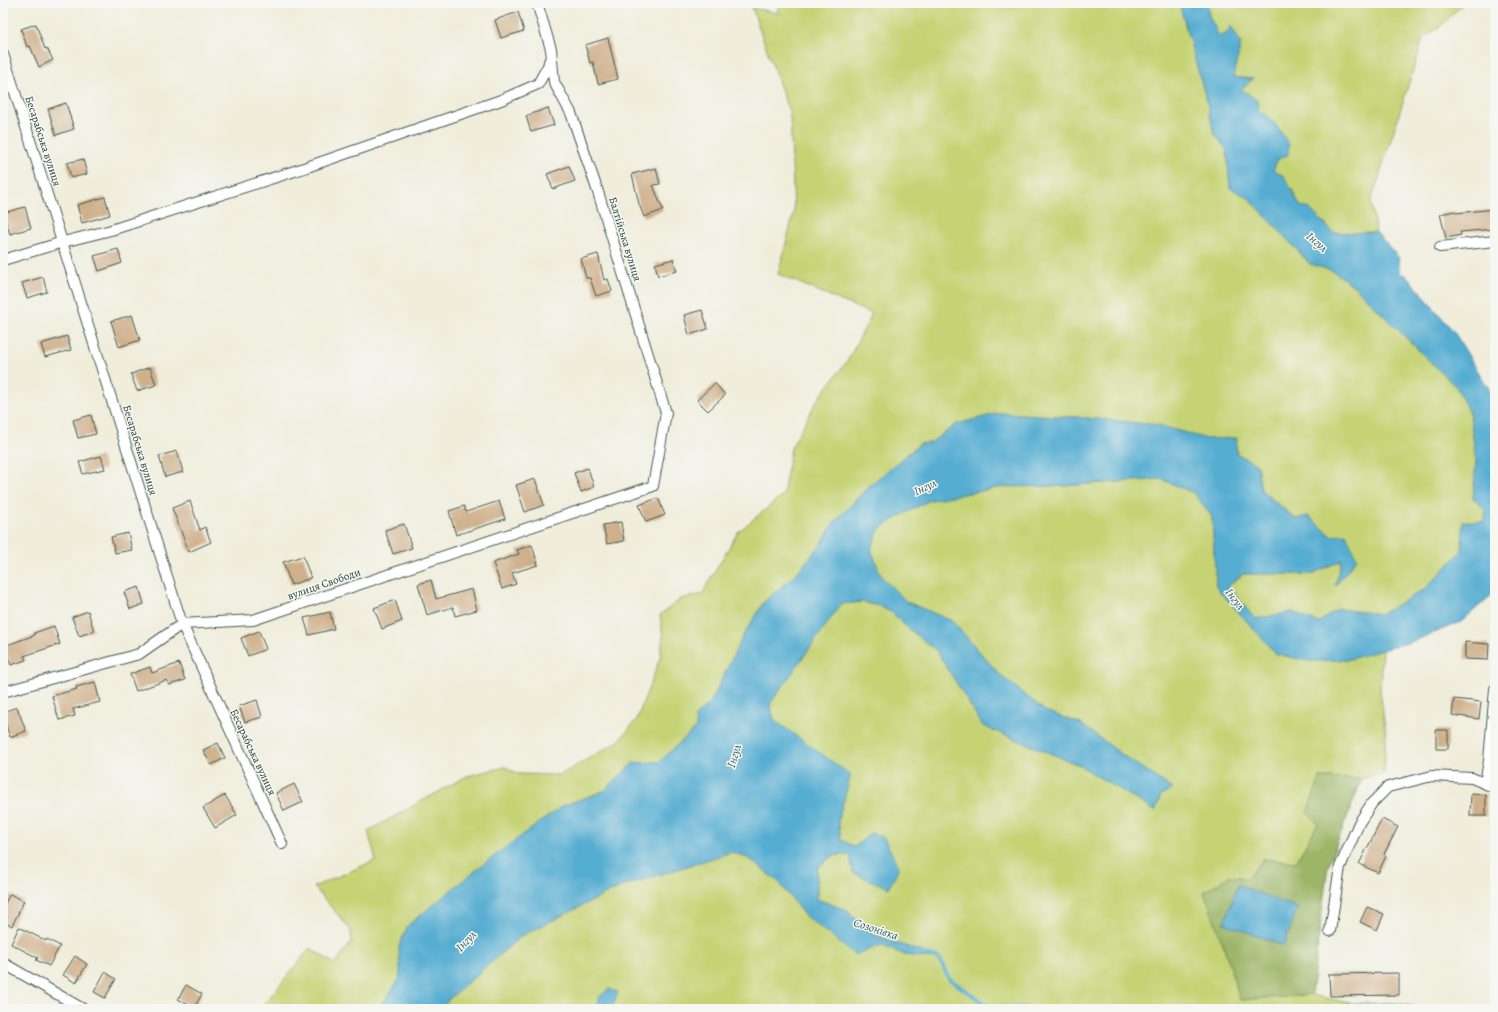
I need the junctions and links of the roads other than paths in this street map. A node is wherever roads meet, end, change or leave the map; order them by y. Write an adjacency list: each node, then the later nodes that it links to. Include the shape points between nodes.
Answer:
1 (537, 3): 2 (street, Балтійська вулиця)
2 (551, 49): 5 (street, via 548,66 538,84 501,100 304,168 111,230); 8 (street, Балтійська вулиця, via 554,82 571,113 598,192 666,413)
3 (3, 54): 5 (street, Бесарабська вулиця)
4 (1495, 241): 6 (street)
5 (63, 242): 7 (street); 9 (street, Бесарабська вулиця)
6 (1440, 247)
7 (3, 260)
8 (653, 486): 9 (street, вулиця Свободи, via 253,620)
9 (182, 624): 11 (street, via 138,654); 14 (street, Бесарабська вулиця)
10 (1495, 690): 12 (street)
11 (3, 692)
12 (1485, 783): 13 (street); 15 (street, via 1472,778 1432,776 1388,787 1372,803 1359,823 1340,866)
13 (1495, 788)
14 (282, 844)
15 (1330, 931)
16 (3, 964): 17 (street)
17 (83, 1009)

